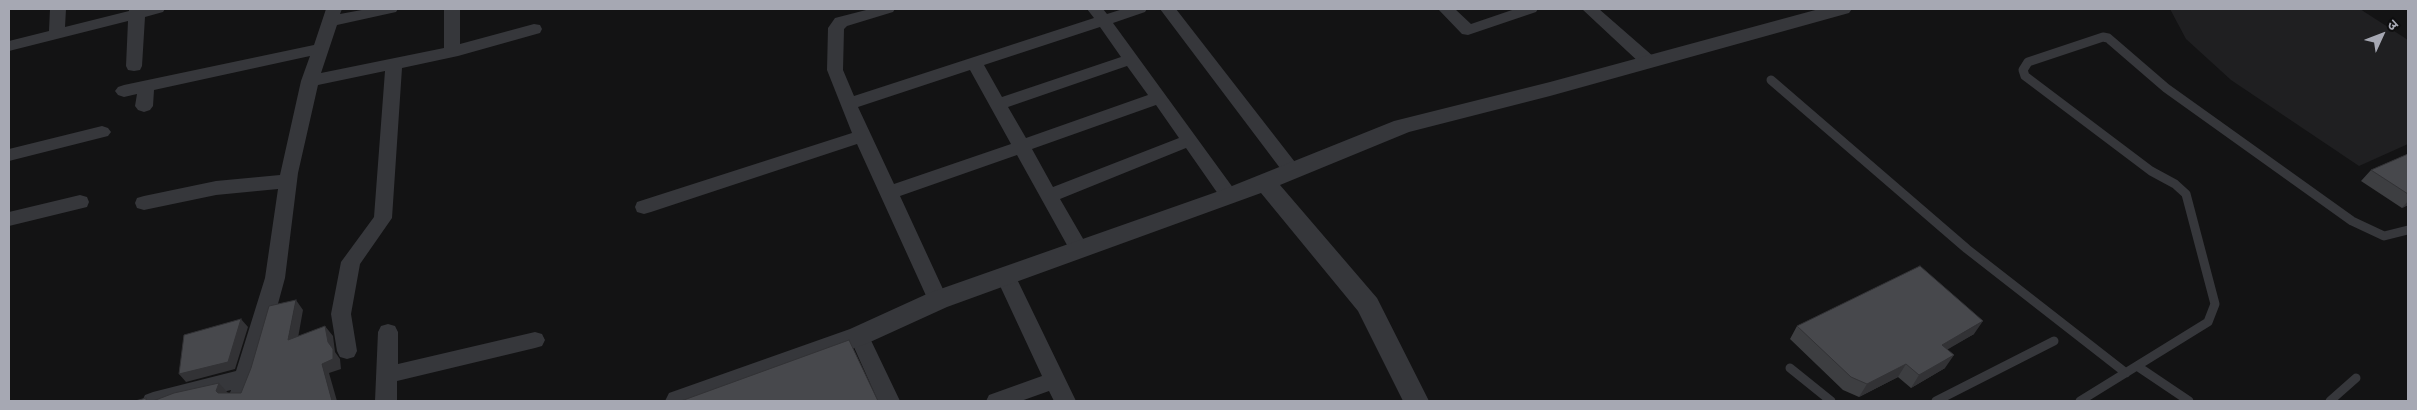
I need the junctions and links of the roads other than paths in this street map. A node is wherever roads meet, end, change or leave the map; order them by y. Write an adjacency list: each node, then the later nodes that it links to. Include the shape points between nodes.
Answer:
1 (58, 9): 17 (street)
2 (157, 9): 12 (street)
3 (390, 9): 13 (street)
4 (452, 9): 20 (street)
5 (887, 9): 14 (street)
6 (1139, 9): 15 (street)
7 (1168, 9): 39 (street)
8 (1446, 9): 9 (street, via 1468,30)
9 (1530, 9)
10 (1590, 9): 22 (street)
11 (1842, 9): 22 (street)
12 (137, 11): 17 (street); 25 (street)
13 (331, 15): 19 (street)
14 (839, 15): 31 (street, via 835,70)
15 (1100, 15): 21 (street); 24 (street)
16 (534, 29): 20 (street)
17 (57, 34): 18 (street)
18 (9, 46)
19 (320, 50): 27 (street); 28 (street)
20 (452, 52): 23 (street)
21 (1131, 59): 30 (street); 32 (street)
22 (1648, 62): 39 (street, via 1402,126)
23 (394, 63): 27 (street); 57 (street, via 383,218 351,262 342,314)
24 (974, 63): 31 (street); 32 (street)
25 (134, 66)
26 (1771, 80): 60 (lane, via 1967,249)
27 (310, 81): 40 (street)
28 (146, 86): 29 (street); 33 (street)
29 (124, 91)
30 (1159, 98): 36 (street); 37 (street)
31 (848, 104): 35 (street)
32 (998, 104): 37 (street)
33 (144, 106)
34 (102, 132): 38 (street)
35 (863, 136): 42 (street); 47 (street)
36 (1190, 140): 43 (street); 44 (street)
37 (1022, 146): 42 (street); 43 (street)
38 (9, 155)
39 (1292, 171): 41 (street)
40 (288, 181): 46 (street, via 216,188); 62 (street, via 275,278)
41 (1265, 182): 44 (street); 72 (street, via 1368,305)
42 (889, 193): 52 (street)
43 (1049, 196): 50 (street)
44 (1230, 196): 50 (street)
45 (80, 202): 48 (street)
46 (144, 203)
47 (644, 207)
48 (9, 218)
49 (2408, 230): 58 (lane, via 2384,236 2352,221 2166,88 2108,38 2028,62 2023,70 2025,76 2186,194 2215,304 2213,314 2208,322)
50 (1078, 249): 51 (street)
51 (1005, 275): 52 (street); 64 (street)
52 (938, 300): 54 (street)
53 (388, 332): 61 (street)
54 (859, 336): 68 (street); 69 (street)
55 (535, 340): 61 (street)
56 (2054, 341): 74 (lane)
57 (347, 351)
58 (2137, 366): 60 (lane); 76 (lane)
59 (1790, 368): 73 (lane)
60 (2126, 373): 75 (lane)
61 (387, 375): 67 (street)
62 (247, 377): 65 (street); 66 (street)
63 (2356, 378): 77 (lane)
64 (1055, 380): 70 (street); 71 (street)
65 (153, 401)
66 (238, 401)
67 (386, 401)
68 (679, 401)
69 (889, 401)
70 (997, 401)
71 (1065, 401)
72 (1416, 401)
73 (1831, 401)
74 (1936, 401)
75 (2080, 401)
76 (2189, 401)
77 (2330, 401)

